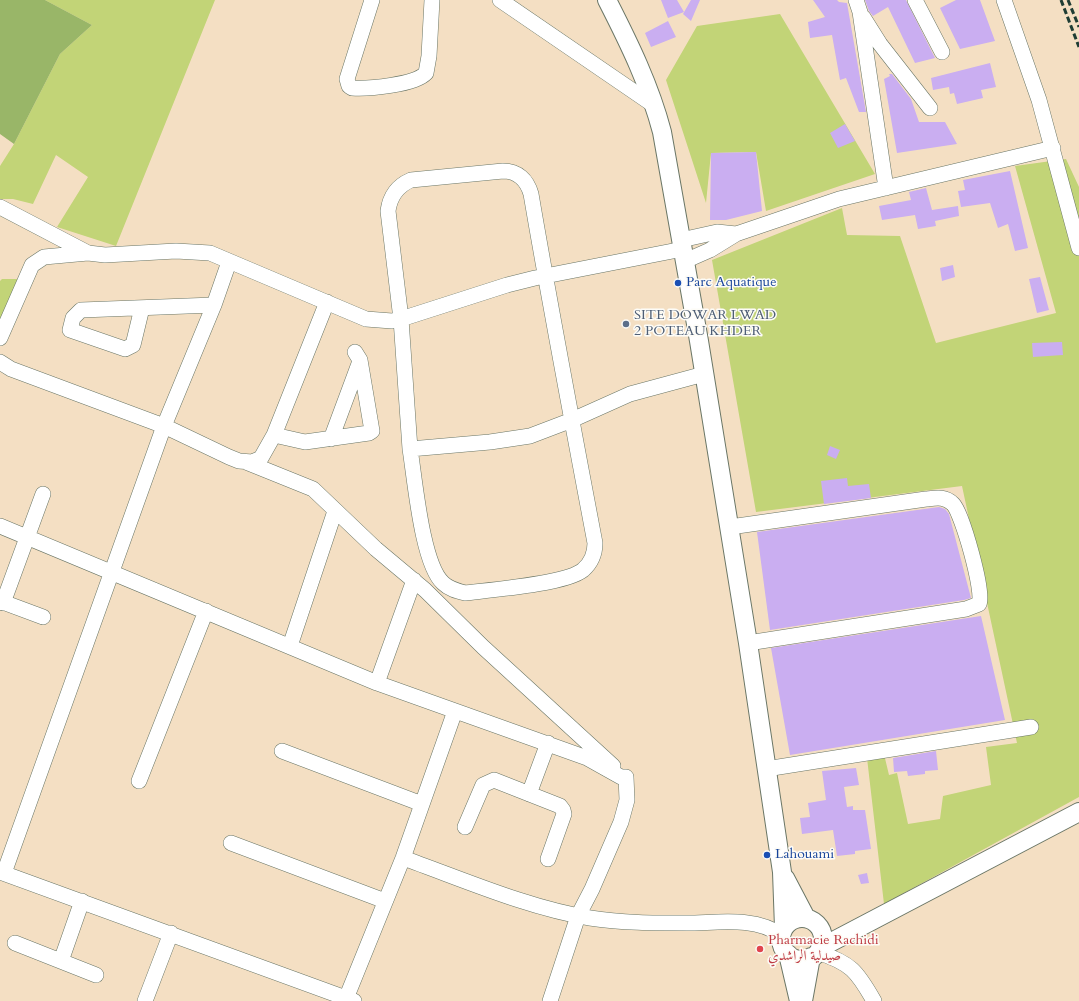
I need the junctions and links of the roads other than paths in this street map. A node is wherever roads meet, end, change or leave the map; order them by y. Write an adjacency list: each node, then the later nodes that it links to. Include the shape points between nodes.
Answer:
1 (372, 0): 2 (street, via 346,80 352,88 406,82 419,79 426,74)
2 (432, 0)
3 (500, 0): 10 (street)
4 (607, 0): 10 (main road, via 628,41)
5 (850, 0): 8 (street)
6 (915, 0): 9 (street)
7 (1004, 0): 12 (street, via 1032,77)
8 (858, 6): 11 (street, via 880,44); 13 (street)
9 (942, 52)
10 (655, 106): 17 (main road)
11 (930, 108)
12 (1053, 148): 13 (street); 16 (street)
13 (886, 188): 15 (street, via 832,201)
14 (0, 207): 18 (street)
15 (736, 234): 17 (street, via 710,250); 17 (street, via 717,232)
16 (1079, 248)
17 (683, 250): 20 (street); 27 (main road)
18 (88, 253): 19 (street, via 106,255 197,252 210,253); 25 (street, via 44,257 32,265)
19 (229, 262): 21 (street); 22 (street)
20 (545, 276): 24 (street, via 507,285); 24 (street, via 529,189 519,175 503,171 411,180 394,192 389,204); 28 (street)
21 (327, 302): 24 (street, via 366,318 392,321); 30 (street)
22 (214, 305): 23 (street); 29 (street)
23 (142, 308): 23 (street, via 81,310 73,318 70,330 118,347 129,348 133,345)
24 (401, 319): 32 (street)
25 (0, 338)
26 (0, 362): 29 (street, via 11,369)
27 (704, 374): 28 (street, via 630,394); 37 (main road)
28 (572, 420): 32 (street, via 543,432 514,438); 32 (street, via 595,551 593,558 583,570 563,579 465,593 453,590 443,583 430,562 427,550)
29 (164, 426): 33 (street, via 229,457); 39 (street)
30 (274, 435): 31 (street, via 305,442); 33 (street, via 261,458)
31 (331, 439): 31 (street, via 358,356 372,431)
32 (410, 449)
33 (246, 462): 35 (street, via 313,489)
34 (43, 494): 38 (street)
35 (335, 511): 40 (street); 45 (street)
36 (0, 526): 38 (street)
37 (730, 527): 44 (main road); 44 (street, via 945,498 952,503 959,516 980,592 979,604 966,609)
38 (27, 538): 39 (street); 41 (street)
39 (112, 572): 42 (street); 61 (street)
40 (414, 580): 46 (street); 52 (street, via 482,647)
41 (2, 602): 43 (street)
42 (206, 611): 45 (street); 53 (street)
43 (43, 617)
44 (748, 643): 51 (main road)
45 (290, 646): 46 (street)
46 (377, 682): 47 (street)
47 (455, 711): 49 (street); 55 (street)
48 (1031, 727): 51 (street)
49 (548, 743): 52 (street); 54 (street)
50 (282, 751): 55 (street)
51 (766, 769): 62 (main road)
52 (626, 777): 65 (street, via 627,800 621,822)
53 (139, 781)
54 (529, 794): 57 (street, via 494,780 482,785); 60 (street, via 560,806 563,810 564,814)
55 (422, 804): 59 (street)
56 (1079, 812): 67 (main road)
57 (465, 827)
58 (231, 843): 63 (street)
59 (403, 858): 63 (street); 65 (street, via 510,896)
60 (548, 859)
61 (2, 872): 64 (street)
62 (782, 872): 66 (main road); 69 (main road)
63 (385, 901): 76 (street)
64 (82, 902): 70 (street); 74 (street)
65 (578, 916): 69 (street, via 624,922 743,923); 78 (street)
66 (806, 918): 68 (main road); 69 (main road, via 794,920)
67 (858, 929): 68 (main road); 72 (main road)
68 (821, 930): 72 (main road, via 822,938)
69 (783, 931): 73 (main road, via 781,943)
70 (171, 933): 76 (street); 77 (street)
71 (15, 943): 74 (street)
72 (816, 953): 73 (main road, via 795,959); 80 (main road); 81 (street, via 838,959 852,969)
73 (788, 954): 79 (main road)
74 (61, 961): 75 (street)
75 (96, 975)
76 (348, 1000)
77 (145, 1001)
78 (550, 1001)
79 (799, 1001)
80 (803, 1001)
81 (874, 1001)

